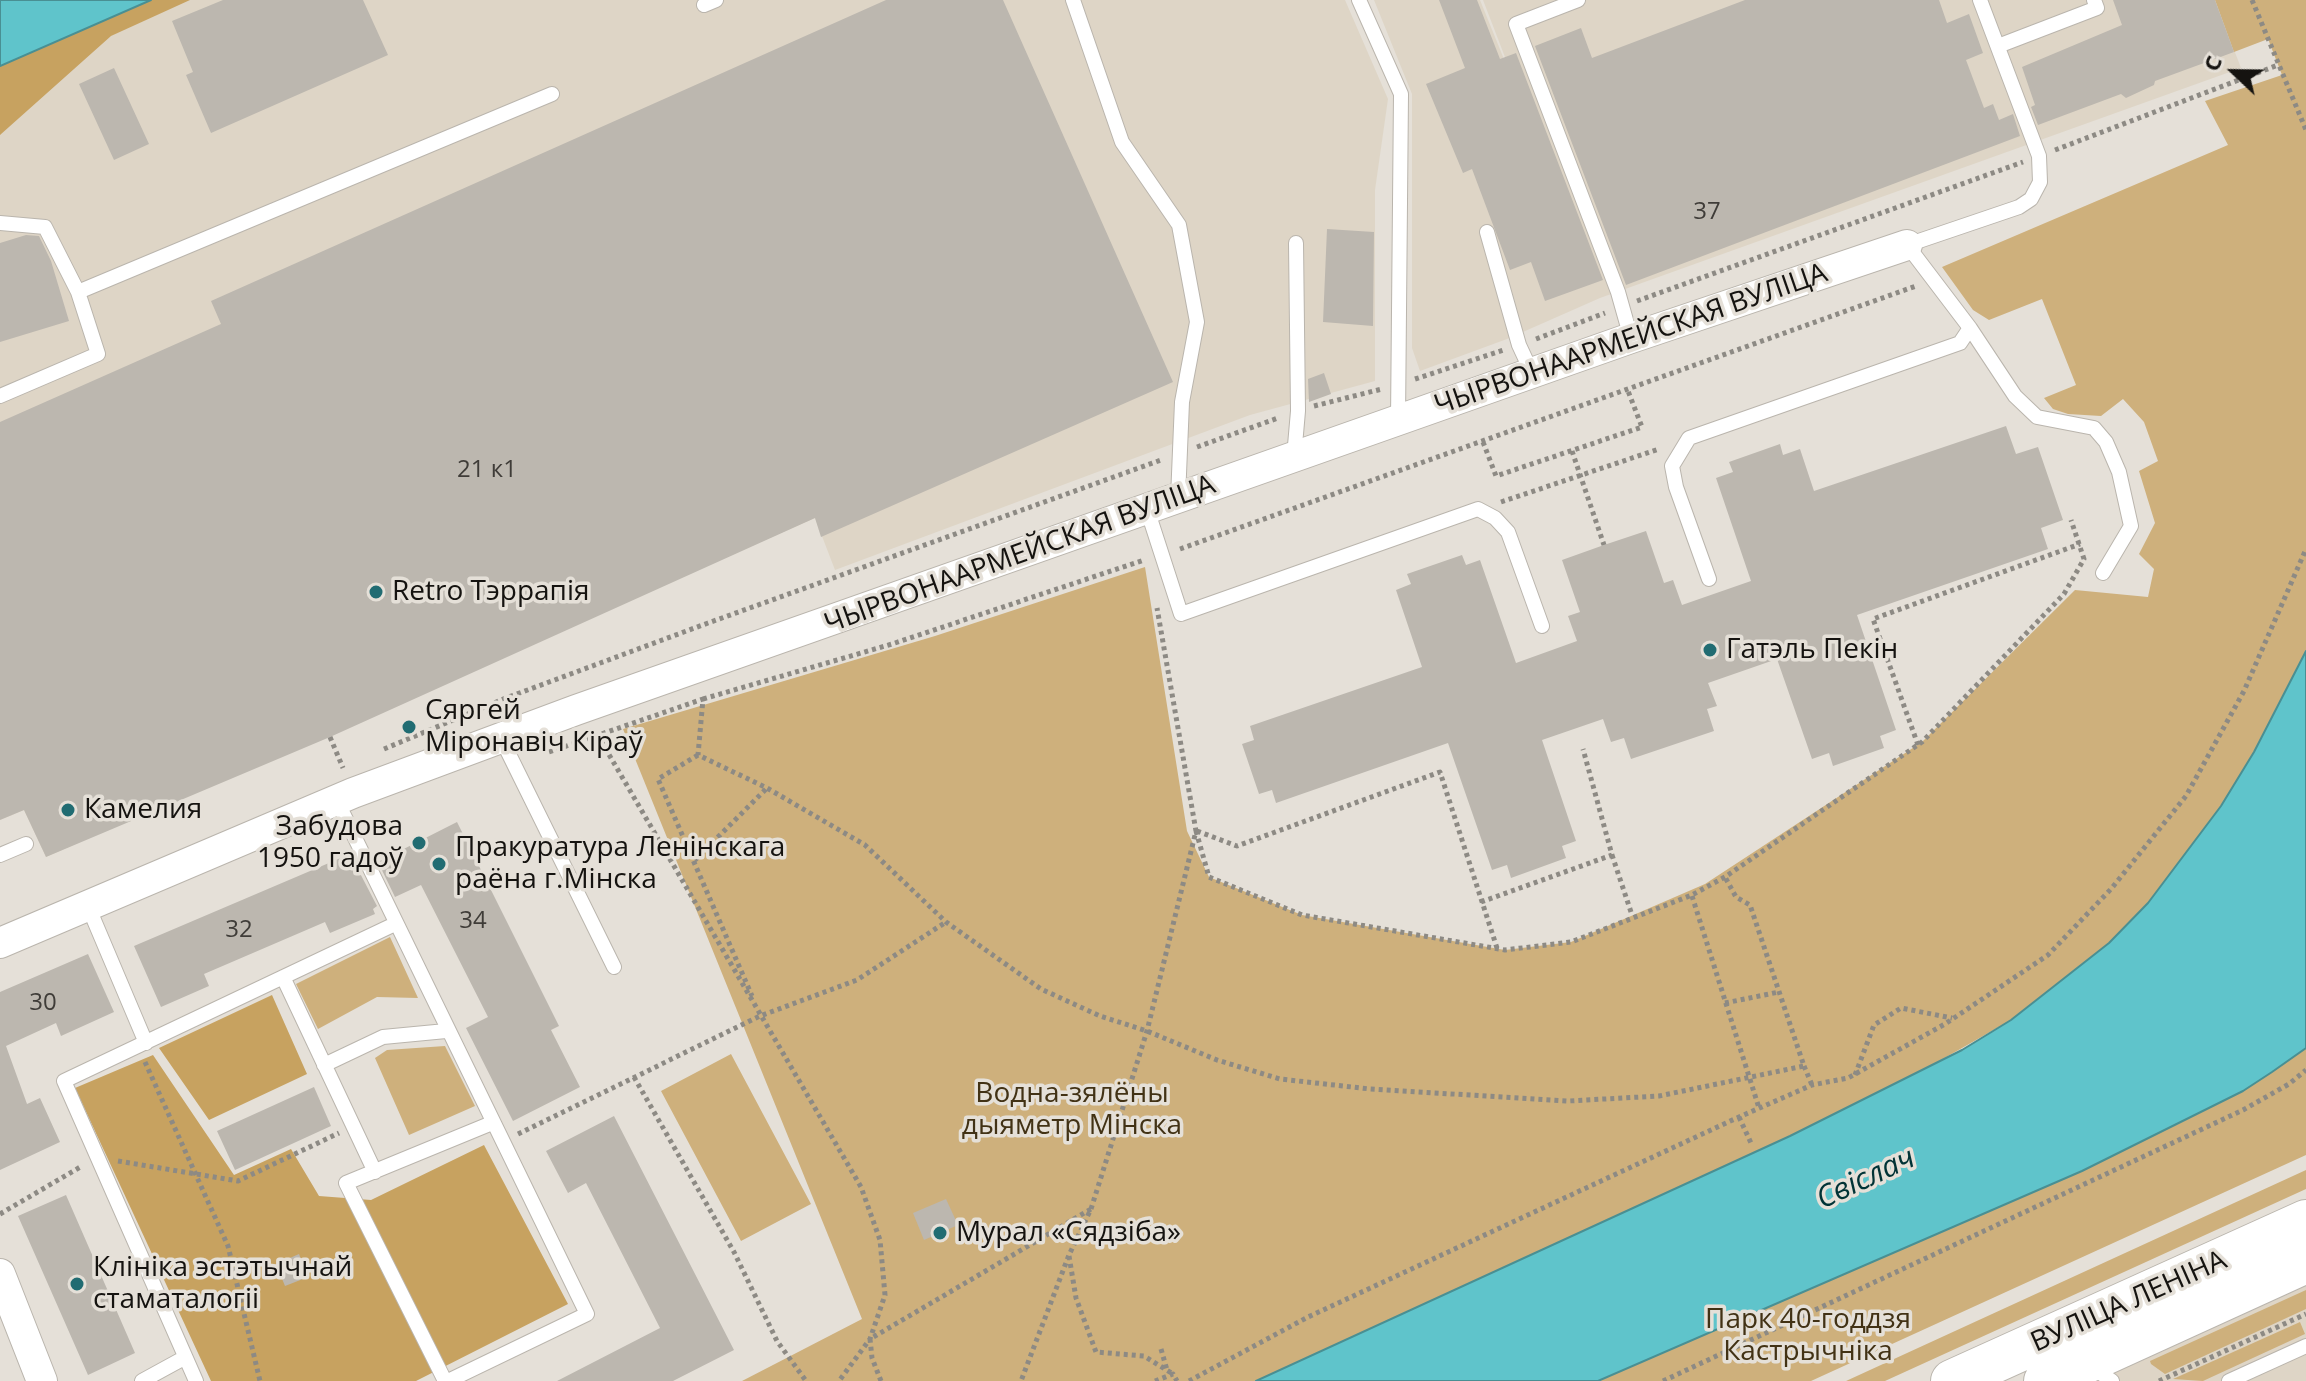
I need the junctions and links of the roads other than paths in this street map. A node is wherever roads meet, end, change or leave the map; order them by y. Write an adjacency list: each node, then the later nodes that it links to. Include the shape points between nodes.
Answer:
1 (1073, 0): 19 (lane, via 1122,142 1179,225 1197,322 1182,402)
2 (1359, 0): 17 (lane, via 1401,94)
3 (1578, 0): 14 (lane, via 1516,24)
4 (1980, 0): 6 (lane)
5 (2094, 0): 6 (lane, via 2097,8)
6 (1998, 46): 11 (lane, ЧЫРВОНААРМЕЙСКАЯ ВУЛІЦА, via 2039,156 2040,182 2031,199 2019,207)
7 (552, 94): 12 (lane)
8 (0, 223): 12 (lane, via 45,227)
9 (1487, 232): 15 (lane)
10 (1296, 243): 18 (lane)
11 (1907, 245): 13 (lane); 14 (street, ЧЫРВОНААРМЕЙСКАЯ ВУЛІЦА)
12 (78, 292): 16 (lane, via 98,354)
13 (1970, 328): 21 (lane, via 2015,396 2037,417 2094,428 2106,442 2131,526); 22 (lane, via 1946,351 1689,438 1672,466)
14 (1631, 338): 15 (street, ЧЫРВОНААРМЕЙСКАЯ ВУЛІЦА)
15 (1532, 373): 17 (street, ЧЫРВОНААРМЕЙСКАЯ ВУЛІЦА)
16 (0, 396)
17 (1398, 421): 18 (street, ЧЫРВОНААРМЕЙСКАЯ ВУЛІЦА)
18 (1294, 458): 19 (street, ЧЫРВОНААРМЕЙСКАЯ ВУЛІЦА)
19 (1178, 498): 20 (street, ЧЫРВОНААРМЕЙСКАЯ ВУЛІЦА)
20 (1147, 509): 23 (lane, via 1181,614 1478,509 1508,532); 24 (street, ЧЫРВОНААРМЕЙСКАЯ ВУЛІЦА, via 576,710)
21 (2103, 573)
22 (1709, 579)
23 (1542, 626)
24 (507, 751): 25 (street, ЧЫРВОНААРМЕЙСКАЯ ВУЛІЦА); 31 (lane)
25 (332, 787): 28 (street, ЧЫРВОНААРМЕЙСКАЯ ВУЛІЦА); 29 (lane)
26 (26, 844): 27 (lane)
27 (0, 855)
28 (88, 906): 30 (street, ЧЫРВОНААРМЕЙСКАЯ ВУЛІЦА); 34 (lane)
29 (395, 924): 32 (lane); 33 (lane)
30 (0, 943)
31 (614, 967)
32 (283, 977): 34 (lane); 35 (lane)
33 (446, 1031): 35 (lane, via 383,1037); 36 (lane)
34 (142, 1045): 44 (lane, via 64,1081)
35 (324, 1065): 37 (lane)
36 (492, 1123): 37 (lane); 48 (lane, via 587,1314)
37 (375, 1172): 48 (lane, via 346,1183)
38 (2306, 1221): 43 (main road, ВУЛІЦА ЛЕНІНА)
39 (2306, 1262): 43 (main road, ВУЛІЦА ЛЕНІНА)
40 (0, 1274): 41 (street)
41 (7, 1314): 45 (street)
42 (2306, 1346): 51 (lane)
43 (2085, 1353): 49 (main road, ВУЛІЦА ЛЕНІНА); 50 (main road, ВУЛІЦА ЛЕНІНА)
44 (184, 1358): 46 (lane); 47 (lane)
45 (42, 1381)
46 (142, 1381)
47 (196, 1381)
48 (446, 1381)
49 (1952, 1381)
50 (2045, 1381)
51 (2229, 1381)

